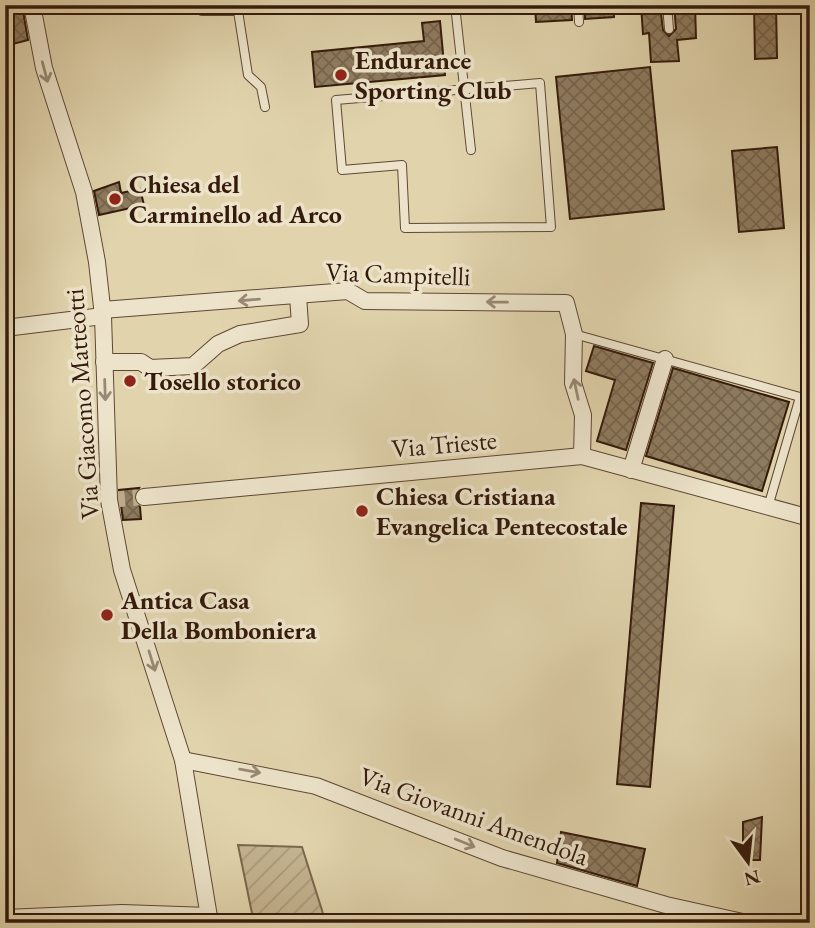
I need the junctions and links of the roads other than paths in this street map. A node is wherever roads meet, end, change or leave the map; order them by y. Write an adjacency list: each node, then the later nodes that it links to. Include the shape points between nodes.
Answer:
1 (32, 5): 12 (street, Via Giacomo Matteotti, one-way to 12, via 44,68 83,192)
2 (201, 5): 9 (lane, via 202,11 238,11 248,75 261,87)
3 (456, 5): 8 (lane)
4 (578, 5): 6 (lane)
5 (667, 5): 7 (lane)
6 (579, 22)
7 (669, 29)
8 (464, 87): 8 (lane, via 336,100 342,170 401,165 405,228 551,227 540,83); 10 (lane)
9 (265, 107)
10 (471, 150)
11 (298, 296): 12 (street, Via Campitelli, one-way to 12); 14 (street, Via Campitelli, one-way to 11, via 566,303 365,301 348,291); 16 (street, via 300,324 240,334 218,344 193,366 150,368 141,362)
12 (102, 313): 13 (street, Via Campitelli); 16 (street, Via Giacomo Matteotti)
13 (5, 328)
14 (574, 334): 15 (lane); 17 (street, one-way to 14, via 583,415 573,383)
15 (665, 359): 18 (street); 20 (lane, via 800,397)
16 (104, 362): 22 (street, Via Giacomo Matteotti, one-way to 22, via 109,500 122,570)
17 (582, 456): 18 (street, Via Trieste); 19 (street, Via Trieste)
18 (631, 470): 20 (street, Via Trieste)
19 (144, 497)
20 (768, 507): 21 (street, Via Trieste)
21 (810, 517)
22 (183, 760): 24 (street, Via Giacomo Matteotti); 25 (street, Via Giovanni Amendola, one-way to 25, via 316,786 502,858)
23 (5, 918): 24 (street, via 122,913)
24 (210, 919)
25 (747, 923)

